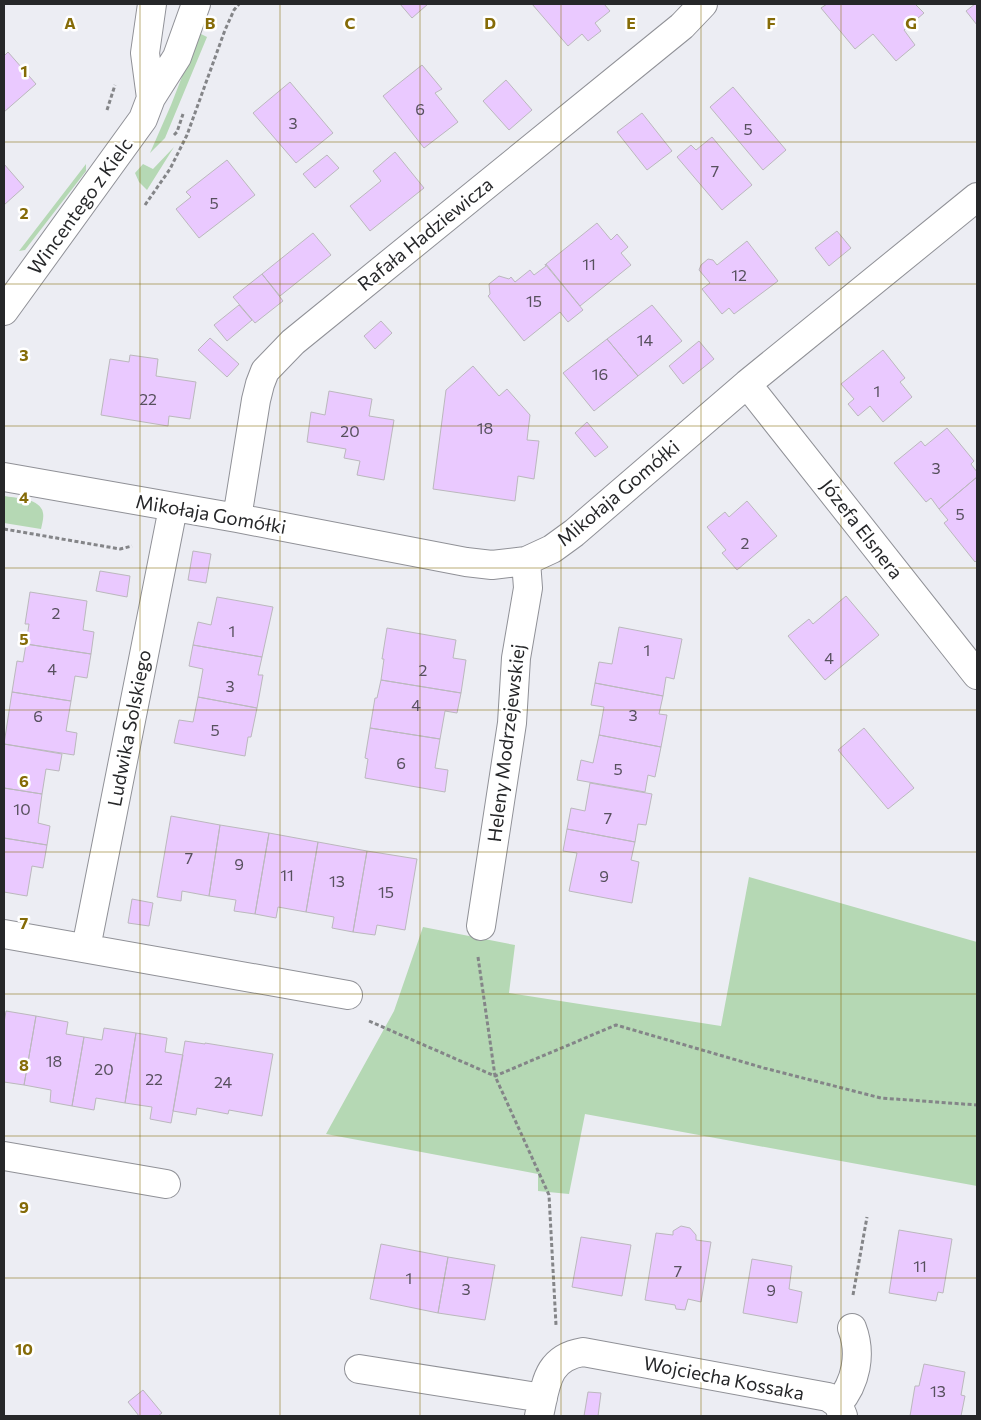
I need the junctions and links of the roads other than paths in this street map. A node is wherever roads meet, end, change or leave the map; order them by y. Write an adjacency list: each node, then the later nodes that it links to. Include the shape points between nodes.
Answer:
1 (152, 4): 4 (street, Wincentego z Kielc, via 145,53)
2 (196, 4): 4 (street, Wincentego z Kielc, via 177,56)
3 (703, 4): 10 (street, Rafała Hadziewicza, via 682,26 276,358 265,371 256,400)
4 (151, 98): 6 (street, Wincentego z Kielc, via 143,119)
5 (977, 197): 7 (street, Mikołaja Gomółki)
6 (4, 311)
7 (747, 384): 11 (street, Mikołaja Gomółki, via 594,517 552,549); 12 (street, Józefa Elsnera)
8 (4, 477): 9 (street, Mikołaja Gomółki)
9 (173, 508): 10 (street, Mikołaja Gomółki); 15 (street, Ludwika Solskiego)
10 (237, 518): 11 (street, Mikołaja Gomółki, via 466,562 492,565)
11 (526, 561): 13 (street, Heleny Modrzejewskiej, via 528,588 516,658 512,723)
12 (977, 675)
13 (481, 926)
14 (4, 934): 15 (street)
15 (86, 948): 16 (street)
16 (338, 993)
17 (4, 1156): 18 (street)
18 (166, 1184)
19 (852, 1328): 22 (street, via 858,1352 852,1384)
20 (359, 1369): 21 (street)
21 (541, 1407): 22 (street, Wojciecha Kossaka, via 554,1365 573,1354 584,1352 828,1397)
22 (840, 1410)

